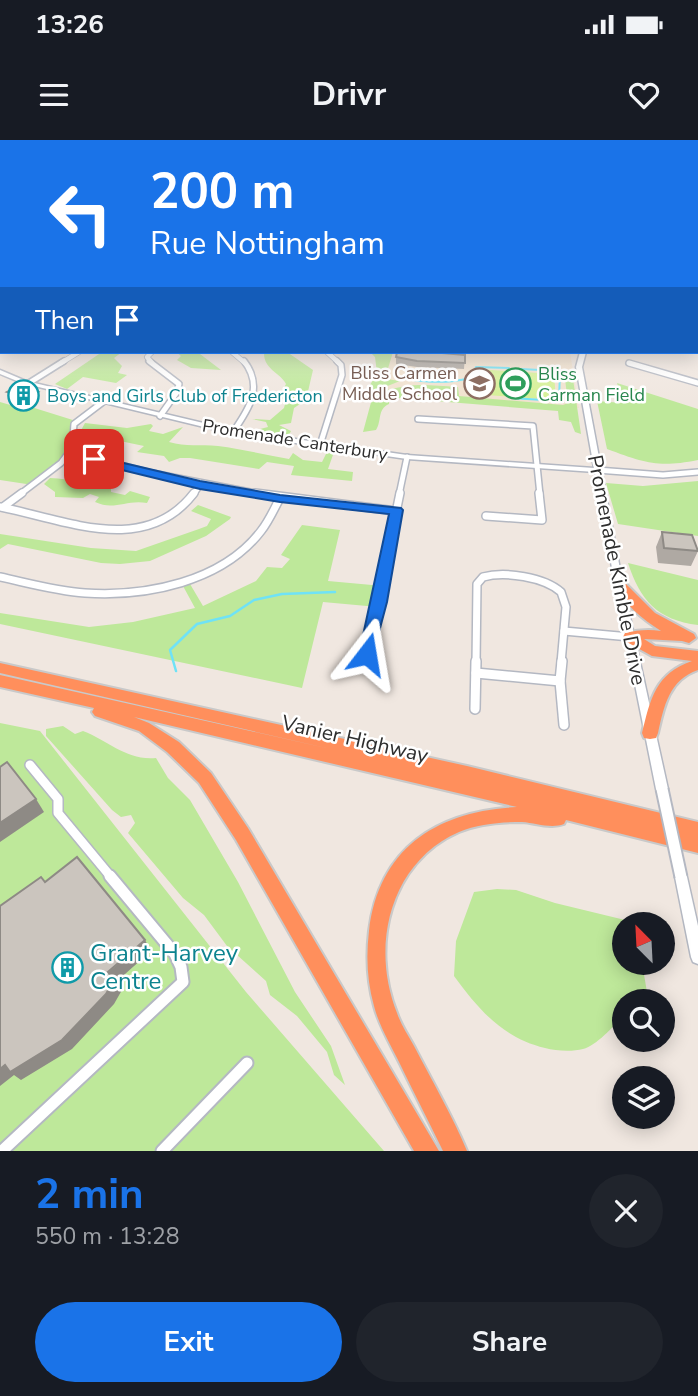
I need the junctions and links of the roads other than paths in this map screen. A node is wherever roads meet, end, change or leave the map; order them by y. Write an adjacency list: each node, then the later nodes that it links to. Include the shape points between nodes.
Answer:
1 (75, 354): 8 (street)
2 (150, 354): 11 (street, via 149,361 179,384)
3 (234, 354): 13 (street, via 253,372 256,386 253,401)
4 (332, 354): 14 (street, via 341,365 342,375)
5 (582, 354): 18 (street, Promenade Kimble Drive, via 579,368)
6 (629, 363): 9 (street)
7 (0, 372): 8 (street, Promenade Canterbury)
8 (29, 383): 10 (street, Promenade Canterbury)
9 (698, 383)
10 (103, 402): 11 (street, Promenade Canterbury); 15 (street, via 74,424)
11 (160, 416): 13 (street, Promenade Canterbury)
12 (418, 419): 17 (street, via 533,426)
13 (233, 432): 14 (street, Promenade Canterbury)
14 (320, 445): 16 (street, Promenade Canterbury)
15 (70, 452): 20 (street); 22 (street)
16 (407, 457): 17 (street, Promenade Canterbury); 23 (street)
17 (538, 465): 18 (street, Promenade Canterbury); 24 (street, via 542,520)
18 (597, 470): 19 (street, via 663,475); 26 (street, Promenade Kimble Drive)
19 (698, 471)
20 (200, 485): 21 (street); 22 (street, via 169,518 135,529 107,529)
21 (280, 498): 23 (street); 25 (street, via 261,531 243,549 184,580 142,591 98,594)
22 (1, 507)
23 (396, 510): 30 (street)
24 (486, 516)
25 (0, 577)
26 (619, 584): 28 (street, Promenade Kimble Drive); 29 (highway, via 641,612)
27 (564, 631): 28 (street); 34 (street, via 565,598 559,589 508,576 485,576 477,584); 36 (street)
28 (630, 637): 29 (highway); 31 (highway, via 652,651); 40 (street, Promenade Kimble Drive)
29 (694, 639)
30 (367, 654)
31 (698, 656)
32 (698, 664): 40 (highway, via 665,683)
33 (0, 668): 42 (highway, Vanier Highway)
34 (476, 673): 36 (street); 38 (street)
35 (0, 681): 37 (highway, Vanier Highway)
36 (559, 681): 39 (street)
37 (49, 693): 43 (highway, Vanier Highway, via 443,780); 48 (highway, via 144,727 205,778)
38 (475, 709)
39 (564, 725)
40 (650, 733): 44 (street, Promenade Kimble Drive, bridge)
41 (30, 765): 46 (street, via 58,799 58,813 175,954 183,982)
42 (698, 830)
43 (698, 847): 49 (highway, via 543,816 509,814 473,817 436,832 409,856 389,885 377,928 377,971 386,1012)
44 (698, 957)
45 (247, 1063): 47 (street)
46 (2, 1151)
47 (162, 1151)
48 (427, 1151)
49 (455, 1151)

